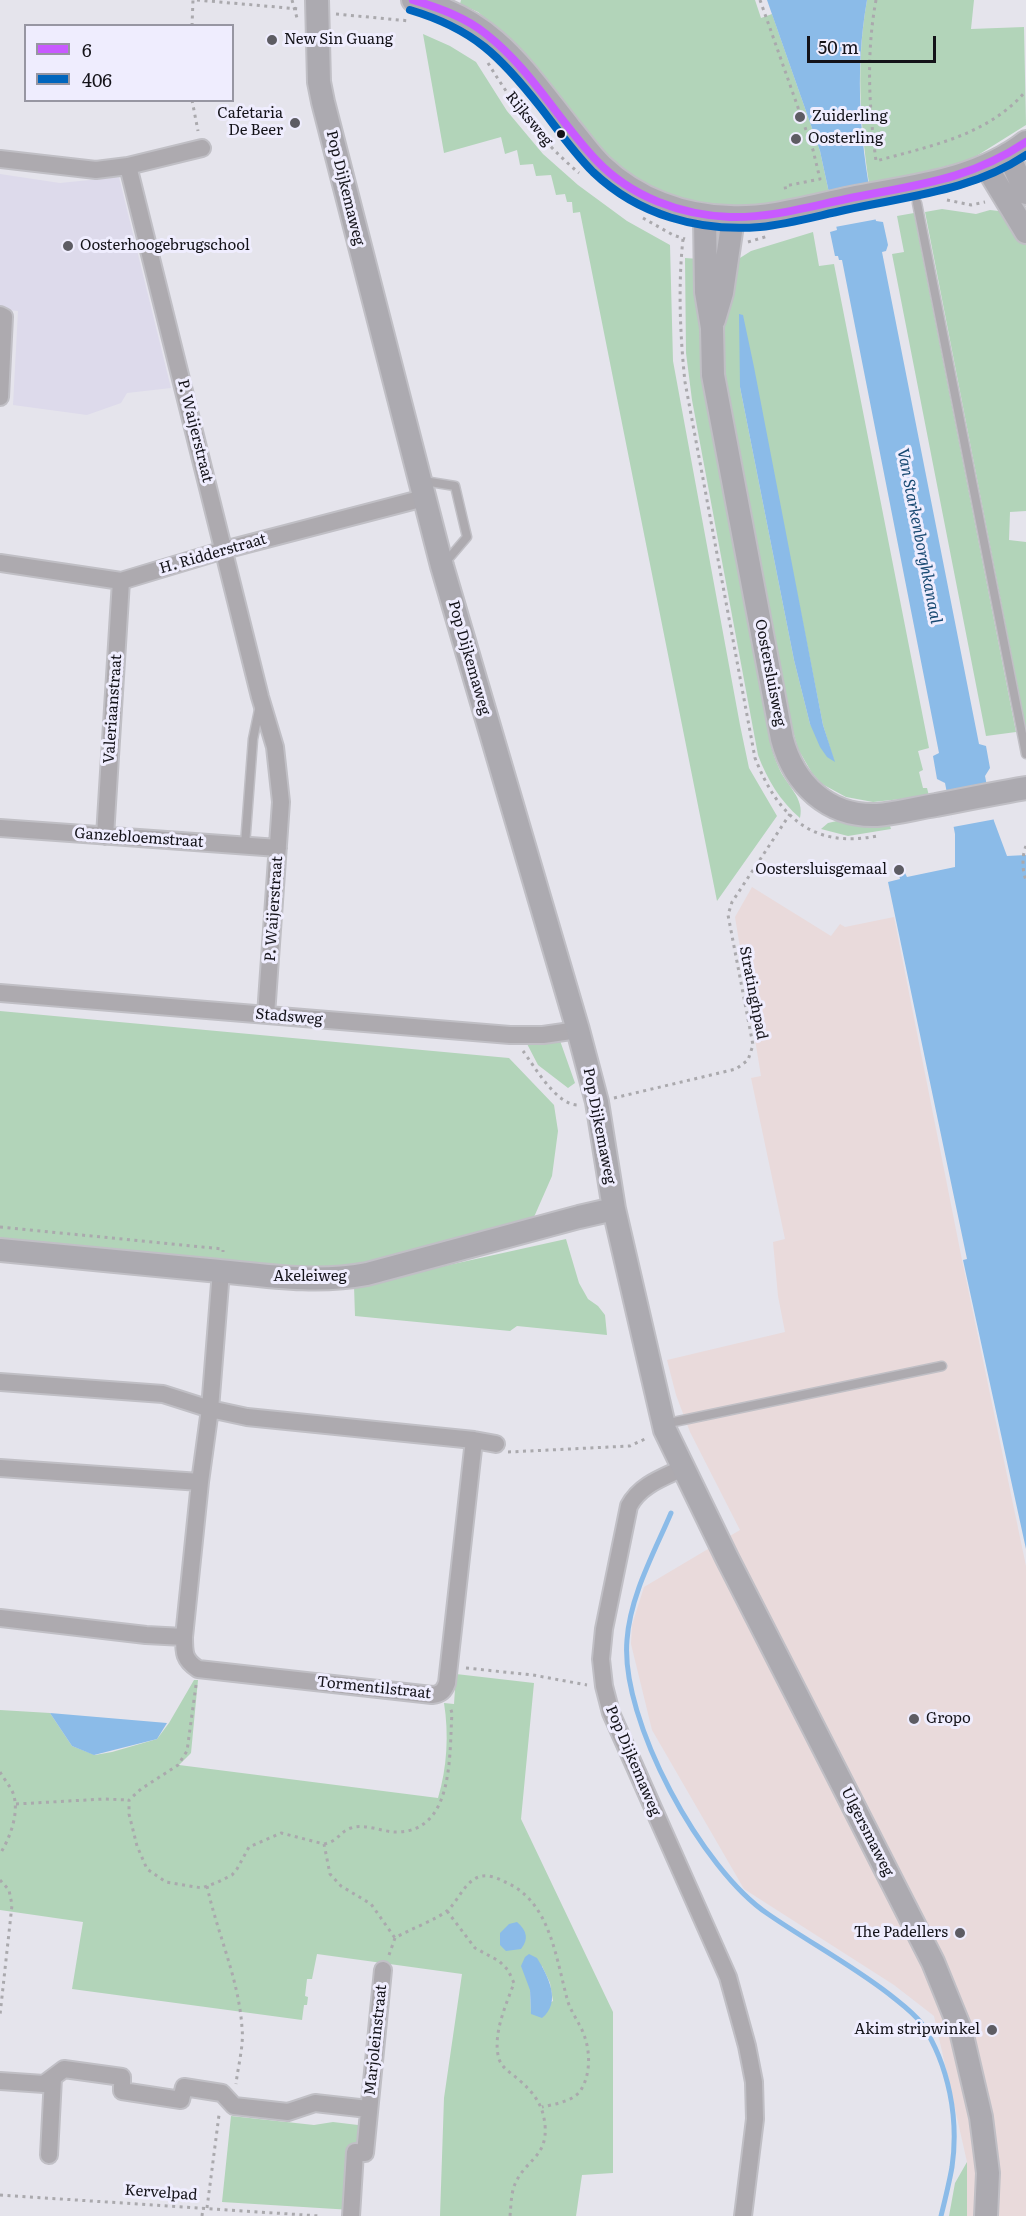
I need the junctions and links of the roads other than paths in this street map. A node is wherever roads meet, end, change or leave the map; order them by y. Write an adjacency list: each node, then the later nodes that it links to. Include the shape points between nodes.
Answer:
1 (317, 0): 16 (street, Pop Dijkemaweg, via 318,82)
2 (412, 10): 10 (street, Rijksweg, via 430,4 461,17 502,45 588,151 621,182 655,201)
3 (202, 148): 6 (street)
4 (1017, 148): 7 (street, Rijksweg); 8 (street)
5 (0, 159): 6 (street, via 96,170)
6 (128, 166): 17 (street, P. Waijerstraat)
7 (986, 166): 11 (street, Rijksweg, via 947,179 831,203); 12 (street)
8 (1026, 193)
9 (917, 203): 22 (lane)
10 (705, 215): 11 (street, Rijksweg); 14 (street, Oostersluisweg, via 706,292)
11 (733, 218): 14 (street, Oostersluisweg, via 722,293)
12 (1026, 232)
13 (0, 315): 15 (street, via 4,317)
14 (712, 328): 23 (street, Oostersluisweg, via 712,375 782,739 792,767 823,801 849,812 878,815)
15 (0, 397)
16 (422, 489): 17 (street, H. Ridderstraat); 19 (street, Pop Dijkemaweg); 19 (lane, via 455,486 467,537)
17 (224, 550): 20 (street, H. Ridderstraat); 21 (street, P. Waijerstraat)
18 (0, 563): 20 (street, H. Ridderstraat)
19 (442, 566): 30 (street, Pop Dijkemaweg)
20 (121, 581): 25 (street, Valeriaanstraat)
21 (260, 697): 26 (lane, P. Waijerstraat); 27 (street, P. Waijerstraat, via 279,776)
22 (1026, 754)
23 (1026, 788)
24 (0, 828): 25 (street, Ganzebloemstraat)
25 (105, 836): 26 (street, Ganzebloemstraat)
26 (245, 844): 27 (street, Ganzebloemstraat)
27 (278, 848): 29 (street, P. Waijerstraat)
28 (0, 993): 29 (street, Stadsweg)
29 (266, 1015): 30 (street, Stadsweg, via 510,1035)
30 (578, 1030): 31 (street, Pop Dijkemaweg, via 597,1102)
31 (614, 1209): 33 (street, Akeleiweg, via 344,1278 320,1280); 37 (street, Pop Dijkemaweg)
32 (0, 1250): 33 (street, Akeleiweg)
33 (220, 1271): 36 (street)
34 (942, 1366): 37 (lane)
35 (0, 1382): 36 (street, via 163,1394)
36 (210, 1409): 38 (street, via 247,1417); 42 (street)
37 (664, 1427): 41 (street, Pop Dijkemaweg)
38 (474, 1440): 39 (street); 44 (street, Tormentilstraat, via 449,1666 445,1689 439,1694 198,1669 187,1662)
39 (496, 1444)
40 (0, 1468): 42 (street)
41 (683, 1468): 51 (street, Pop Dijkemaweg, via 644,1487 629,1506 604,1629 604,1686 611,1713 728,1977 747,2046 756,2119); 52 (street, Ulgersmaweg, via 941,1981 961,2031 981,2116 988,2173)
42 (200, 1482): 44 (street)
43 (0, 1618): 44 (street)
44 (184, 1637)
45 (383, 1970): 48 (street, Marjoleinstraat)
46 (53, 2078): 47 (street, via 44,2084); 48 (street, Marjoleinstraat, via 64,2069 122,2077 122,2091 181,2100 184,2087 222,2093 234,2106 288,2112 315,2103); 49 (street)
47 (0, 2081)
48 (368, 2109): 50 (street, Marjoleinstraat, via 365,2153 355,2152)
49 (49, 2155)
50 (351, 2216)
51 (743, 2216)
52 (986, 2216)

